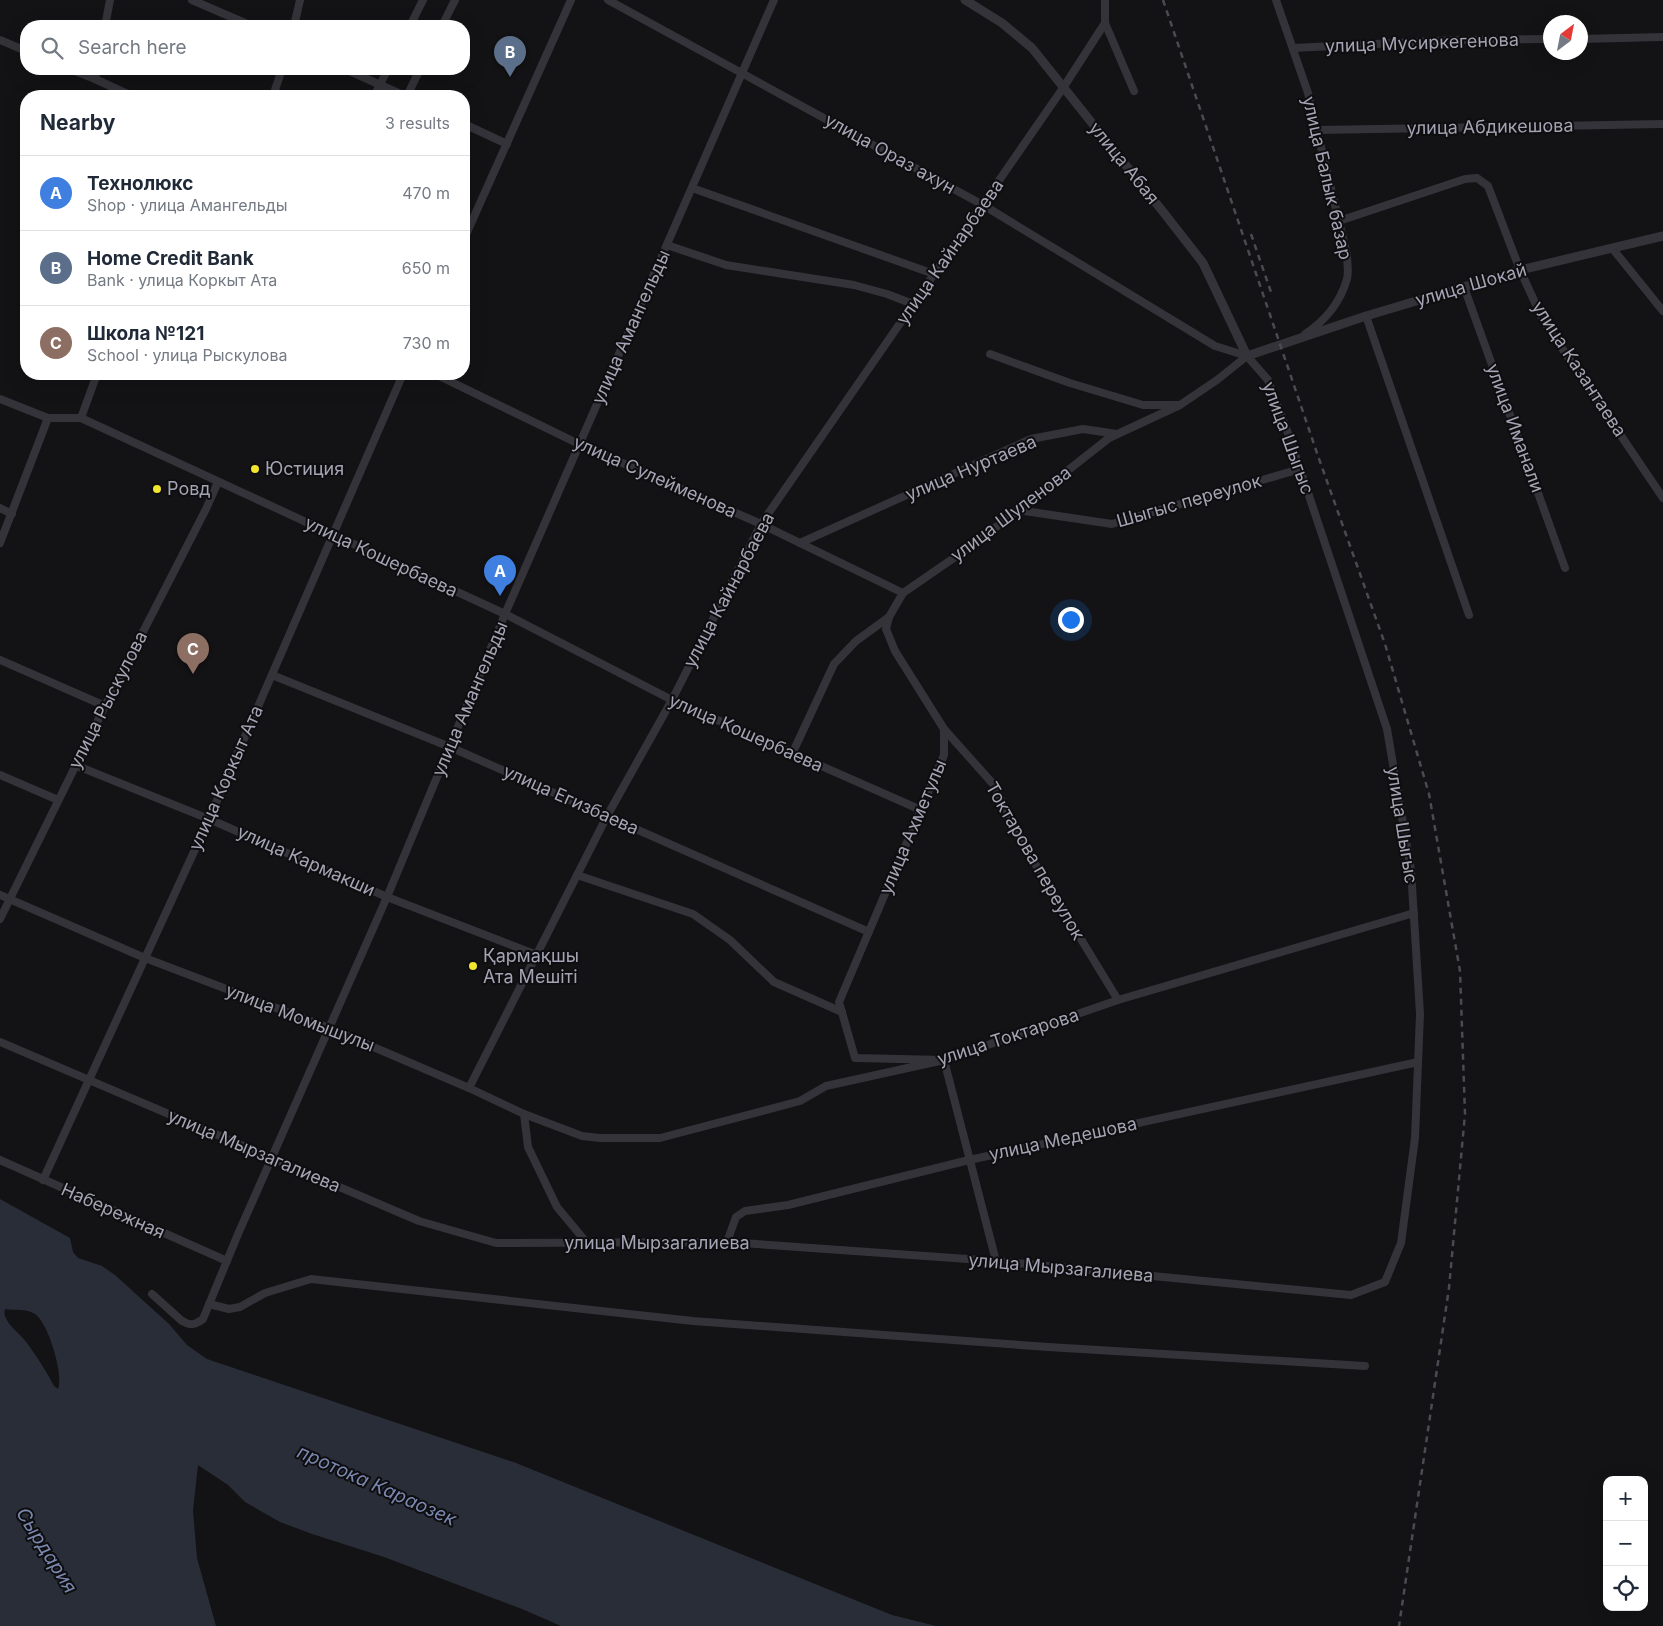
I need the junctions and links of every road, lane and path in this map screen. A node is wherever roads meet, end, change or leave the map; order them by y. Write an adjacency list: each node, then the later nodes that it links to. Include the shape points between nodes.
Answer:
1 (110, 0): 12 (street)
2 (192, 0): 13 (street)
3 (300, 0): 14 (street)
4 (423, 0): 15 (street)
5 (455, 0): 16 (street)
6 (571, 0): 43 (street)
7 (608, 0): 24 (street, улица Ораз ахун)
8 (774, 0): 24 (street, улица Амангельды)
9 (965, 0): 33 (street, улица Абая, via 1002,23 1032,48)
10 (1105, 0): 17 (street)
11 (1276, 0): 23 (street, улица Балык базар)
12 (106, 20)
13 (238, 20)
14 (295, 20)
15 (413, 20)
16 (445, 20)
17 (1105, 23): 33 (street, улица Кайнарбаева); 39 (street)
18 (1663, 38): 20 (street)
19 (1543, 39): 23 (street, улица Мусиркегенова)
20 (1588, 39)
21 (0, 40): 22 (street)
22 (20, 48)
23 (1293, 48): 42 (street, улица Балык базар)
24 (742, 73): 44 (street, улица Амангельды); 45 (street, улица Ораз ахун)
25 (85, 75): 31 (street)
26 (96, 75): 31 (street)
27 (280, 75): 35 (street)
28 (358, 75): 32 (street)
29 (385, 75): 32 (street)
30 (417, 75): 38 (street)
31 (95, 79): 34 (street)
32 (380, 85): 36 (street); 37 (street)
33 (1063, 88): 45 (street, улица Кайнарбаева); 59 (street, улица Абая, via 1203,263)
34 (119, 90)
35 (275, 90)
36 (377, 90)
37 (392, 90)
38 (409, 90)
39 (1134, 91)
40 (1663, 124): 42 (street, улица Абдикешова)
41 (470, 127): 43 (street)
42 (1317, 130): 46 (street, улица Балык базар)
43 (507, 144): 47 (street)
44 (692, 188): 49 (street, улица Амангельды); 52 (street)
45 (982, 204): 52 (street, улица Кайнарбаева); 59 (street, улица Ораз ахун, via 1216,346)
46 (1339, 221): 51 (street, улица Казантаева, via 1465,179 1477,178 1492,193); 57 (street, улица Балык базар, via 1347,255 1348,278 1334,309 1318,326)
47 (470, 226)
48 (1663, 236): 50 (street, улица Шокай)
49 (667, 245): 54 (street, via 726,265 854,285); 68 (street, улица Амангельды)
50 (1612, 248): 51 (street, улица Шокай); 55 (street)
51 (1520, 270): 53 (street, улица Шокай); 71 (street, улица Казантаева, via 1543,320)
52 (934, 274): 54 (street, улица Кайнарбаева)
53 (1464, 287): 56 (street, улица Шокай); 79 (street, улица Иманали)
54 (914, 304): 75 (street, улица Кайнарбаева)
55 (1663, 311)
56 (1366, 316): 57 (street, улица Шокай); 82 (street)
57 (1296, 340): 59 (street, улица Шокай)
58 (990, 354): 64 (street, via 1143,404)
59 (1247, 356): 64 (street); 69 (street, улица Шыгыс, via 1268,380)
60 (95, 380): 66 (street)
61 (400, 380): 76 (street, улица Коркыт Ата)
62 (447, 380): 68 (street, улица Сулейменова)
63 (0, 399): 65 (street, улица Кошербаева)
64 (1180, 405): 67 (street)
65 (48, 418): 66 (street, улица Кошербаева); 74 (street)
66 (81, 418): 70 (street, улица Кошербаева)
67 (1117, 434): 73 (street, улица Шуленова); 77 (street, улица Нуртаева, via 1083,429 1031,439)
68 (579, 444): 75 (street, улица Сулейменова); 81 (street, улица Амангельды)
69 (1300, 469): 73 (street, Шыгыс переулок, via 1112,524); 101 (street, улица Шыгыс, via 1387,729 1411,870)
70 (218, 482): 76 (street, улица Кошербаева); 87 (street, улица Рыскулова)
71 (1663, 498)
72 (0, 508): 74 (street)
73 (1018, 510): 80 (street, улица Шуленова)
74 (12, 514): 78 (street)
75 (761, 524): 77 (street, улица Сулейменова); 86 (street, улица Кайнарбаева)
76 (332, 534): 81 (street, улица Кошербаева); 85 (street, улица Коркыт Ата)
77 (800, 543): 80 (street, улица Сулейменова)
78 (0, 544)
79 (1565, 568)
80 (903, 593): 83 (street)
81 (505, 614): 86 (street, улица Кошербаева); 89 (street, улица Амангельды)
82 (1469, 615)
83 (889, 617): 88 (street, via 886,629 895,650); 90 (street, via 856,641 834,664)
84 (0, 660): 87 (street)
85 (272, 675): 89 (street, улица Егизбаева); 96 (street, улица Коркыт Ата)
86 (672, 700): 90 (street, улица Кошербаева); 95 (street, улица Кайнарбаева)
87 (104, 706): 91 (street, улица Рыскулова)
88 (944, 729): 94 (street, улица Ахметулы, via 944,755); 106 (street, Токтарова переулок, via 994,785 1020,839)
89 (450, 746): 95 (street, улица Егизбаева); 99 (street, улица Амангельды)
90 (792, 754): 94 (street, улица Кошербаева)
91 (75, 765): 93 (street, улица Рыскулова); 96 (street, улица Кармакши)
92 (0, 775): 93 (street)
93 (58, 800): 100 (street, улица Рыскулова)
94 (921, 810): 103 (street, улица Ахметулы)
95 (607, 816): 97 (street, улица Кайнарбаева); 103 (street, улица Егизбаева)
96 (209, 819): 99 (street, улица Кармакши); 105 (street, улица Коркыт Ата)
97 (577, 875): 104 (street, улица Кайнарбаева); 107 (street, via 693,914 730,940 774,982)
98 (0, 895): 100 (street, улица Момышулы)
99 (387, 897): 104 (street, улица Кармакши); 108 (street, улица Амангельды)
100 (10, 899): 102 (street, улица Рыскулова); 105 (street, улица Момышулы)
101 (1414, 913): 106 (street, улица Токтарова); 111 (street, улица Шыгыс, via 1420,1014)
102 (0, 919)
103 (869, 932): 107 (street, улица Ахметулы, via 839,1002)
104 (537, 955): 113 (street, улица Кайнарбаева)
105 (145, 958): 108 (street, улица Момышулы); 112 (street, улица Коркыт Ата)
106 (1118, 1000): 110 (street, улица Токтарова)
107 (842, 1012): 110 (street, улица Ахметулы, via 855,1058)
108 (329, 1028): 113 (street, улица Момышулы); 116 (street, улица Амангельды)
109 (0, 1042): 112 (street, улица Мырзагалиева)
110 (944, 1060): 115 (street, улица Токтарова, via 826,1086 800,1102 660,1138); 118 (street)
111 (1418, 1062): 118 (street, улица Медешова); 125 (street, улица Шыгыс, via 1415,1138 1401,1243 1385,1282)
112 (88, 1081): 116 (street, улица Мырзагалиева); 119 (street, улица Коркыт Ата)
113 (469, 1088): 114 (street, улица Момышулы)
114 (524, 1114): 115 (street, улица Момышулы, via 582,1136); 120 (street, via 528,1147 557,1207)
115 (600, 1138)
116 (272, 1158): 120 (street, улица Мырзагалиева, via 419,1221 496,1243); 122 (street, улица Амангельды)
117 (0, 1160): 119 (street, Набережная)
118 (969, 1160): 121 (street, улица Медешова, via 788,1205 745,1211 736,1217); 123 (street)
119 (43, 1180): 122 (street, Набережная)
120 (587, 1242): 121 (street, улица Мырзагалиева)
121 (727, 1242): 123 (street, улица Мырзагалиева)
122 (227, 1261): 126 (street, улица Амангельды)
123 (996, 1261): 125 (street, улица Мырзагалиева)
124 (152, 1294): 126 (street, улица Амангельды, via 188,1324 195,1325 203,1319)
125 (1351, 1295)
126 (209, 1304): 127 (street, via 229,1309 240,1307 265,1293 311,1279 692,1321)
127 (1365, 1366)

